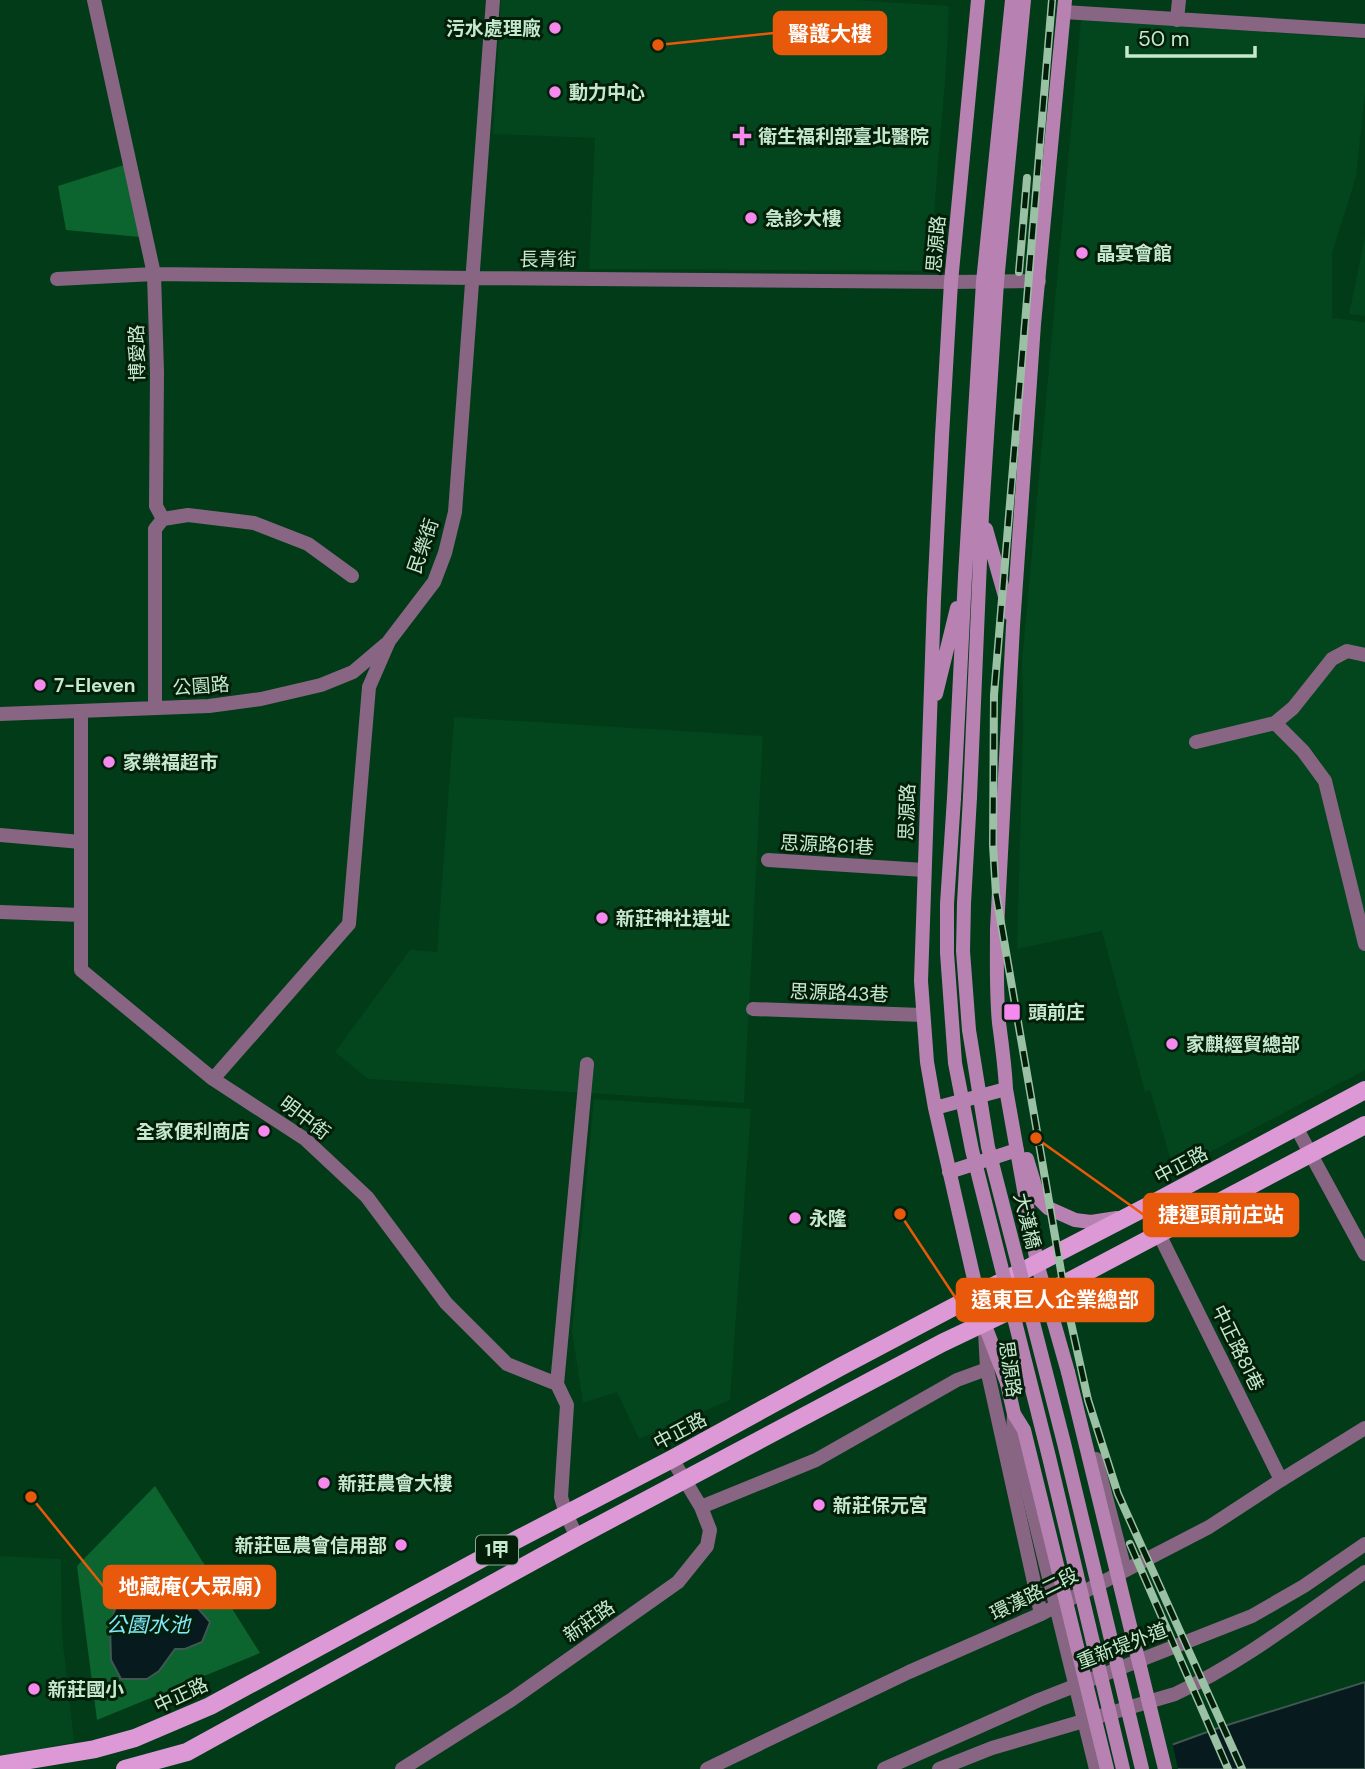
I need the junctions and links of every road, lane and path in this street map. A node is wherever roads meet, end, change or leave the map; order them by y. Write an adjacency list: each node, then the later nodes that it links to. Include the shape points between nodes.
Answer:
1 (94, 0): 10 (street, 博愛路)
2 (493, 0): 11 (street, 民樂街)
3 (978, 0): 14 (main road, 思源路)
4 (1012, 0): 15 (main road)
5 (1024, 0): 15 (main road)
6 (1179, 0): 8 (street)
7 (1065, 6): 8 (street); 13 (main road)
8 (1177, 20): 9 (street)
9 (1365, 32)
10 (154, 274): 11 (street, 長青街); 12 (street, 長青街); 17 (street, 博愛路, via 156,506)
11 (473, 278): 14 (street, 長青街); 21 (street, 民樂街, via 455,512 434,582)
12 (57, 279)
13 (1039, 281): 15 (street, 長青街); 20 (main road)
14 (951, 282): 15 (street, 長青街); 26 (main road, 思源路)
15 (990, 282): 16 (main road); 19 (main road)
16 (982, 514): 20 (main road); 79 (main road, 大漢橋, bridge, via 964,903 969,1031 988,1147)
17 (163, 519): 18 (street, via 188,515 254,523 307,544); 23 (street, 博愛路, via 155,529)
18 (352, 576)
19 (965, 576): 26 (main road); 78 (main road, 大漢橋, bridge, via 947,904 955,1063 972,1150)
20 (1013, 626): 38 (main road, via 997,929)
21 (388, 641): 23 (street, 公園路, via 353,671 321,685 261,699); 40 (street, 民樂街, via 369,687 349,924)
22 (1365, 655): 27 (street, via 1347,651 1332,659)
23 (156, 708): 24 (street, 公園路)
24 (81, 711): 25 (street, 公園路); 30 (street, 明中街)
25 (0, 714)
26 (929, 722): 32 (main road, 思源路)
27 (1275, 723): 28 (street); 35 (street, via 1325,781)
28 (1196, 742)
29 (0, 835): 30 (street)
30 (81, 842): 34 (street, 明中街)
31 (768, 860): 32 (street, 思源路61巷)
32 (924, 870): 37 (main road, 思源路)
33 (0, 912): 34 (street)
34 (81, 915): 40 (street, 明中街, via 81,970)
35 (1365, 944)
36 (753, 1009): 37 (street, 思源路43巷)
37 (922, 1015): 43 (main road, 思源路)
38 (1004, 1061): 41 (main road); 49 (main road, via 1039,1199 1075,1220)
39 (587, 1064): 57 (street)
40 (213, 1079): 57 (street, 明中街, via 305,1139 367,1197 446,1303 507,1364)
41 (1006, 1089): 43 (main road); 46 (main road)
42 (1365, 1090): 45 (main road, 中正路 / 1甲)
43 (935, 1108): 48 (main road, 思源路)
44 (1365, 1125): 47 (main road, 1甲)
45 (1296, 1127): 47 (street); 49 (main road, 中正路 / 1甲)
46 (1017, 1150): 48 (main road); 52 (main road)
47 (1312, 1154): 50 (main road, 1甲); 51 (street)
48 (949, 1172): 53 (main road, 思源路)
49 (1129, 1216): 52 (main road, 中正路 / 1甲)
50 (1160, 1234): 54 (main road, 1甲); 62 (street, 中正路81巷)
51 (1365, 1254)
52 (1037, 1263): 53 (main road, 中正路 / 1甲); 54 (main road)
53 (978, 1294): 55 (main road, 思源路); 60 (main road, 中正路 / 1甲)
54 (1045, 1294): 55 (main road, 1甲); 67 (street, via 1068,1352); 80 (main road, bridge)
55 (984, 1323): 56 (street, 思源路); 58 (main road, bridge); 61 (main road, 1甲)
56 (987, 1369): 63 (street, via 957,1380 816,1460); 69 (street, 思源路)
57 (557, 1384): 64 (street, via 566,1405 561,1497)
58 (1014, 1414): 76 (street, bridge, via 1013,1431); 77 (main road, bridge, via 1024,1430)
59 (1365, 1428): 62 (street, 環漢路二段)
60 (672, 1460): 61 (street, 新莊路); 64 (main road, 中正路 / 1甲)
61 (685, 1480): 63 (street, 新莊路); 65 (main road, 1甲)
62 (1281, 1480): 67 (street, 環漢路二段, via 1209,1527)
63 (701, 1507): 72 (street, 新莊路, via 710,1530 707,1546 678,1582 511,1700)
64 (566, 1514): 65 (street); 70 (main road, 中正路 / 1甲, via 210,1706 135,1738)
65 (577, 1537): 71 (main road, 1甲, via 187,1752)
66 (1365, 1544): 74 (street, 重新堤外道, via 1252,1616 1039,1700)
67 (1125, 1570): 69 (street, 環漢路二段)
68 (1365, 1572): 75 (street, via 1246,1656 1175,1694 992,1748)
69 (1041, 1614): 73 (street, 環漢路二段)
70 (0, 1765)
71 (125, 1769)
72 (402, 1769)
73 (707, 1769)
74 (884, 1769)
75 (939, 1769)
76 (1096, 1769)
77 (1107, 1769)
78 (1123, 1769)
79 (1142, 1769)
80 (1165, 1769)

